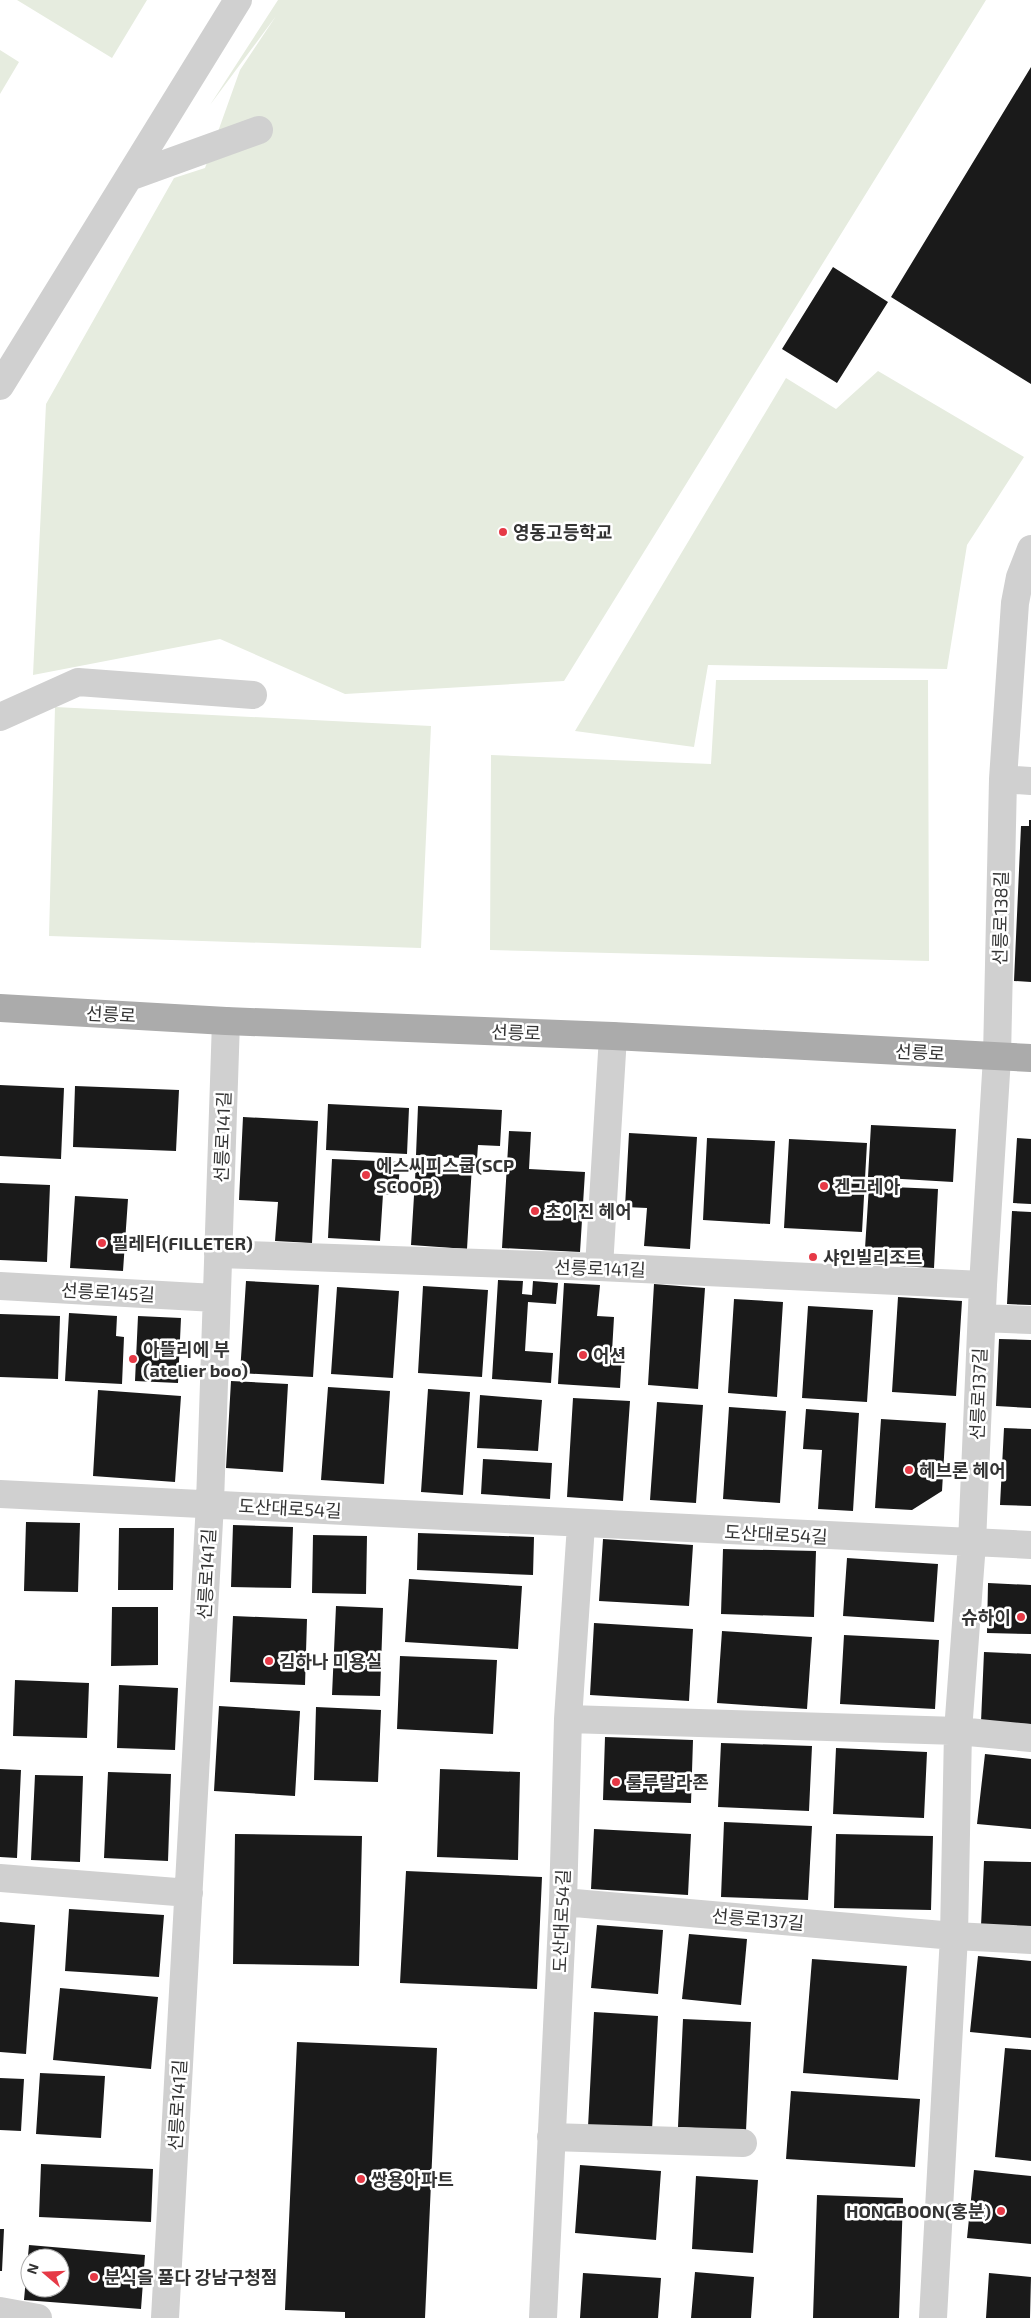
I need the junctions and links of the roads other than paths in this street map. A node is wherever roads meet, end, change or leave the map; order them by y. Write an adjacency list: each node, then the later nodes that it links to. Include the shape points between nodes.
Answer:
1 (238, 0): 3 (street)
2 (259, 130): 3 (street)
3 (129, 177): 4 (street)
4 (0, 386)
5 (1031, 548): 6 (street, 선릉로138길)
6 (1026, 577): 9 (street, 선릉로138길, via 1015,603)
7 (253, 695): 8 (street, via 78,682)
8 (0, 717)
9 (1003, 779): 10 (street); 14 (street, 선릉로138길)
10 (1031, 781)
11 (0, 1008): 12 (main road, 선릉로)
12 (226, 1020): 13 (main road, 선릉로); 16 (street, 선릉로141길)
13 (613, 1036): 14 (main road, 선릉로); 17 (street)
14 (997, 1057): 15 (main road, 선릉로); 18 (street, 선릉로137길)
15 (1031, 1058)
16 (218, 1254): 17 (street, 선릉로141길); 20 (street, 선릉로141길)
17 (599, 1267): 18 (street, 선릉로141길)
18 (983, 1285): 21 (street, 선릉로137길)
19 (0, 1286): 20 (street, 선릉로145길)
20 (215, 1298): 24 (street, 선릉로141길)
21 (982, 1318): 22 (street); 26 (street, 선릉로137길)
22 (1031, 1320)
23 (0, 1494): 24 (street, 도산대로54길)
24 (210, 1503): 25 (street, 도산대로54길); 32 (street, 선릉로141길)
25 (581, 1525): 26 (street, 도산대로54길); 28 (street, 도산대로54길)
26 (972, 1543): 27 (street, 도산대로54길); 29 (street, 선릉로137길)
27 (1031, 1545)
28 (568, 1718): 29 (street); 33 (street, 도산대로54길)
29 (958, 1731): 30 (street); 34 (street, 선릉로137길)
30 (1031, 1738)
31 (0, 1878): 32 (street)
32 (189, 1893): 40 (street, 선릉로141길)
33 (563, 1902): 34 (street, 선릉로137길); 36 (street, 도산대로54길)
34 (954, 1936): 35 (street); 42 (street, 선릉로137길)
35 (1031, 1940)
36 (551, 2138): 37 (street); 41 (street, 도산대로54길)
37 (743, 2143)
38 (0, 2311): 39 (street)
39 (38, 2318)
40 (165, 2318)
41 (543, 2318)
42 (933, 2318)

